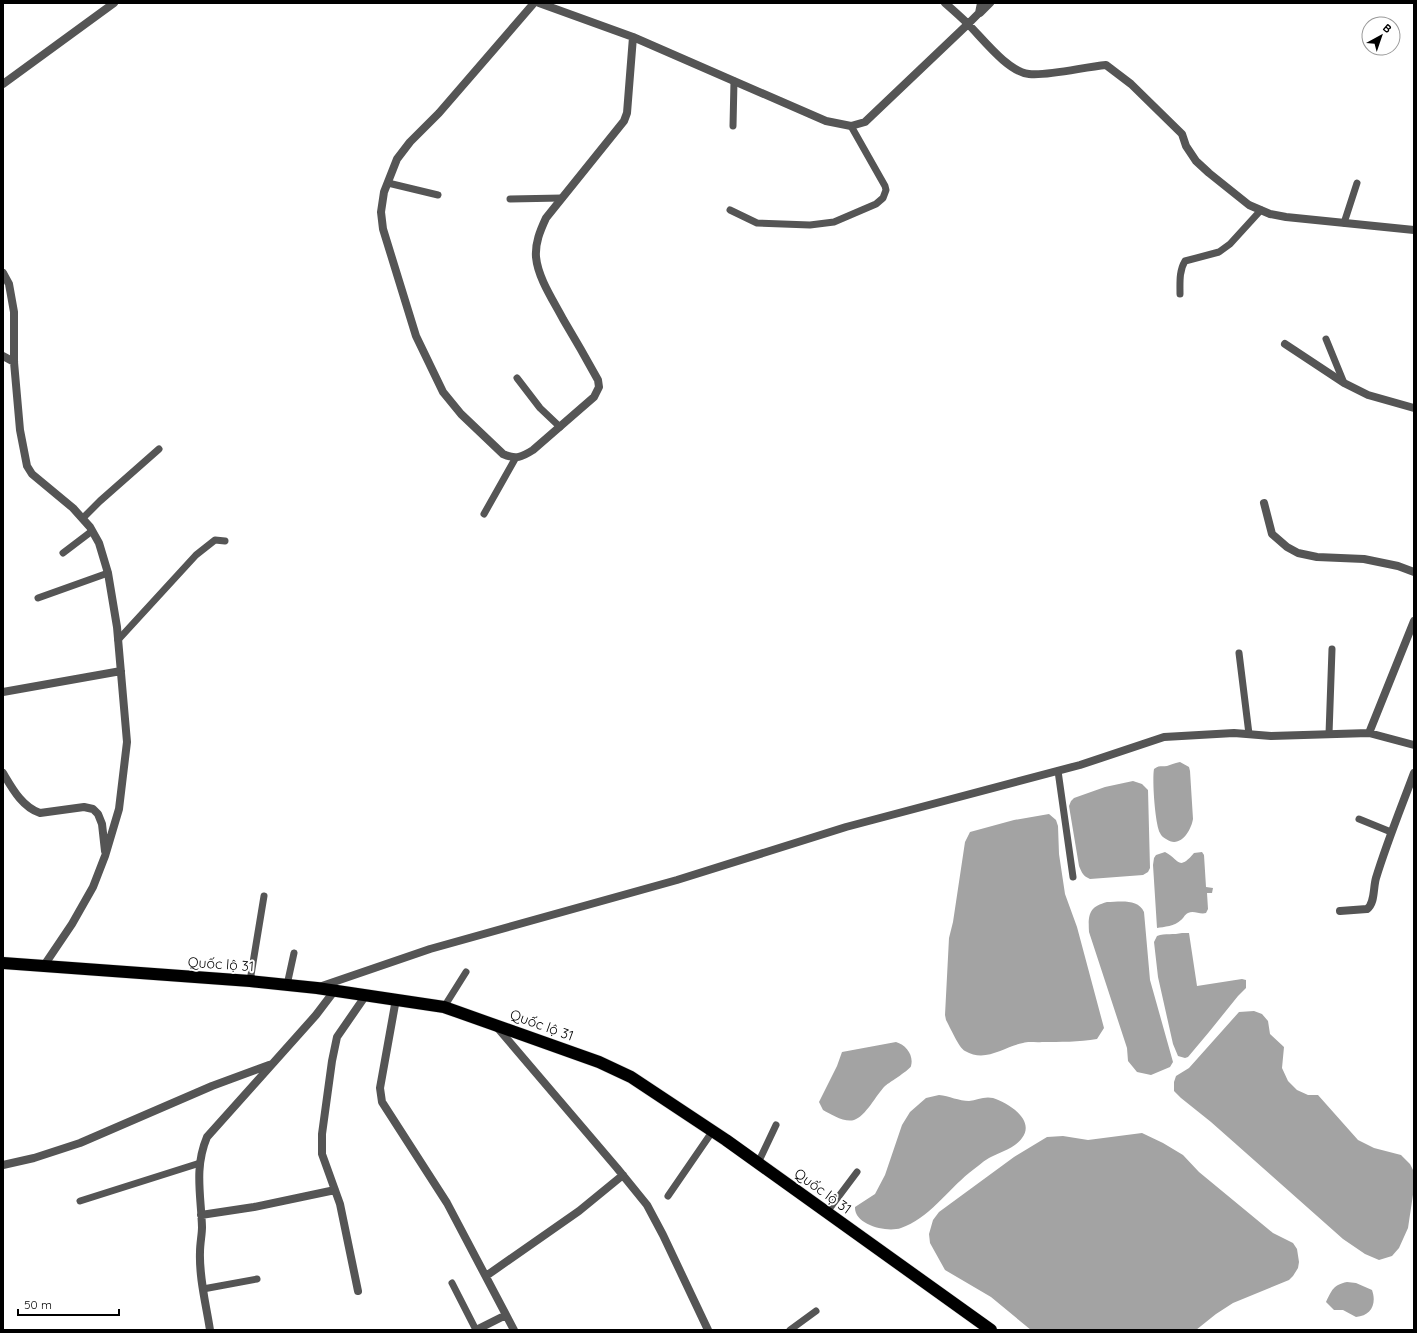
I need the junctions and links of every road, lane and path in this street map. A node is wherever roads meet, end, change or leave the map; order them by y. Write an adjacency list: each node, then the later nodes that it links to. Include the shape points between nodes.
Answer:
1 (114, 3): 11 (street)
2 (534, 3): 14 (street, via 439,113 410,142 397,159)
3 (539, 3): 9 (street)
4 (945, 3): 8 (street)
5 (981, 3): 7 (street)
6 (990, 3): 7 (street)
7 (979, 13): 8 (street)
8 (968, 24): 13 (street, via 865,122); 20 (street, via 999,57 1018,71 1029,74 1049,73 1106,65 1131,84 1182,134 1196,161 1249,204)
9 (633, 37): 10 (street); 17 (street, via 627,113 624,121)
10 (734, 81): 12 (lane); 13 (street, via 826,121)
11 (3, 84)
12 (733, 126)
13 (851, 126): 19 (lane, via 885,186 883,198 876,204 834,222 810,225 757,223)
14 (388, 183): 16 (lane); 34 (street, via 381,212 383,230 416,336 443,392 461,414 504,454)
15 (1357, 183): 21 (lane)
16 (438, 194)
17 (562, 198): 18 (lane); 32 (street, via 546,218 539,234 536,258 550,295 598,380 599,387 594,397)
18 (510, 199)
19 (730, 210)
20 (1261, 210): 21 (street, via 1286,217); 24 (lane, via 1230,244 1219,252 1185,261 1180,277)
21 (1344, 223): 22 (street)
22 (1414, 230)
23 (3, 273): 28 (street, via 9,284 14,312)
24 (1180, 294)
25 (1326, 339): 30 (lane)
26 (1285, 344): 30 (street)
27 (3, 356): 28 (street)
28 (14, 362): 37 (street, via 20,430 28,466 32,474)
29 (517, 378): 32 (lane, via 540,408)
30 (1344, 383): 31 (street, via 1368,395)
31 (1414, 408)
32 (560, 427): 34 (street, via 534,450)
33 (159, 449): 37 (lane)
34 (515, 458): 36 (lane)
35 (1264, 503): 41 (street, via 1272,534 1298,553 1317,557 1364,559)
36 (484, 514)
37 (82, 518): 38 (street)
38 (92, 530): 40 (lane); 42 (street, via 100,543)
39 (226, 541): 45 (lane, via 215,540 196,555)
40 (64, 552)
41 (1414, 572)
42 (108, 573): 43 (lane); 45 (street)
43 (38, 598)
44 (1414, 621): 50 (street)
45 (118, 640): 48 (street)
46 (1332, 649): 52 (lane)
47 (1239, 653): 51 (lane)
48 (120, 671): 49 (street); 59 (street, via 127,742 119,809)
49 (4, 689)
50 (1368, 733): 52 (street); 53 (street)
51 (1249, 734): 52 (street); 54 (street, via 1234,732 1164,737)
52 (1329, 734)
53 (1414, 745)
54 (1058, 771): 60 (lane); 69 (street, via 846,827 677,880 430,949)
55 (3, 773): 59 (street, via 28,807 40,814 84,807 93,809 102,824)
56 (1414, 773): 58 (street)
57 (1359, 819): 58 (lane)
58 (1391, 832): 62 (street, via 1370,907)
59 (105, 856): 65 (street, via 90,893)
60 (1073, 877)
61 (264, 896): 67 (lane)
62 (1340, 911)
63 (294, 953): 68 (lane)
64 (3, 963): 65 (highway, Quốc lộ 31)
65 (43, 967): 67 (highway, Quốc lộ 31)
66 (466, 972): 73 (lane)
67 (250, 981): 68 (highway, Quốc lộ 31)
68 (287, 985): 69 (highway, Quốc lộ 31)
69 (318, 988): 70 (highway, Quốc lộ 31)
70 (335, 990): 71 (highway, Quốc lộ 31); 75 (street)
71 (366, 995): 72 (highway, Quốc lộ 31); 83 (street, via 337,1037 332,1061 322,1134 322,1154)
72 (396, 999): 73 (highway, Quốc lộ 31); 88 (street, via 380,1088 382,1102 447,1203)
73 (444, 1007): 74 (highway, Quốc lộ 31)
74 (494, 1024): 77 (highway, Quốc lộ 31, via 631,1076); 82 (street)
75 (271, 1064): 78 (street, via 207,1137); 80 (street, via 212,1086 80,1143)
76 (776, 1125): 79 (lane)
77 (712, 1132): 79 (highway, Quốc lộ 31); 84 (lane)
78 (200, 1163): 85 (lane); 87 (street)
79 (758, 1163): 86 (highway, Quốc lộ 31)
80 (3, 1165)
81 (857, 1172): 86 (lane)
82 (622, 1175): 88 (street, via 579,1211); 98 (street, via 647,1205)
83 (335, 1190): 87 (street); 92 (street)
84 (668, 1196)
85 (80, 1201)
86 (827, 1212): 100 (highway, Quốc lộ 31)
87 (201, 1216): 91 (street)
88 (486, 1276): 94 (street)
89 (257, 1278): 91 (lane)
90 (452, 1283): 96 (lane)
91 (203, 1288): 95 (street)
92 (358, 1291)
93 (816, 1311): 99 (lane)
94 (506, 1315): 96 (street); 97 (street)
95 (210, 1330)
96 (476, 1330)
97 (514, 1330)
98 (708, 1330)
99 (790, 1330)
100 (991, 1330)

